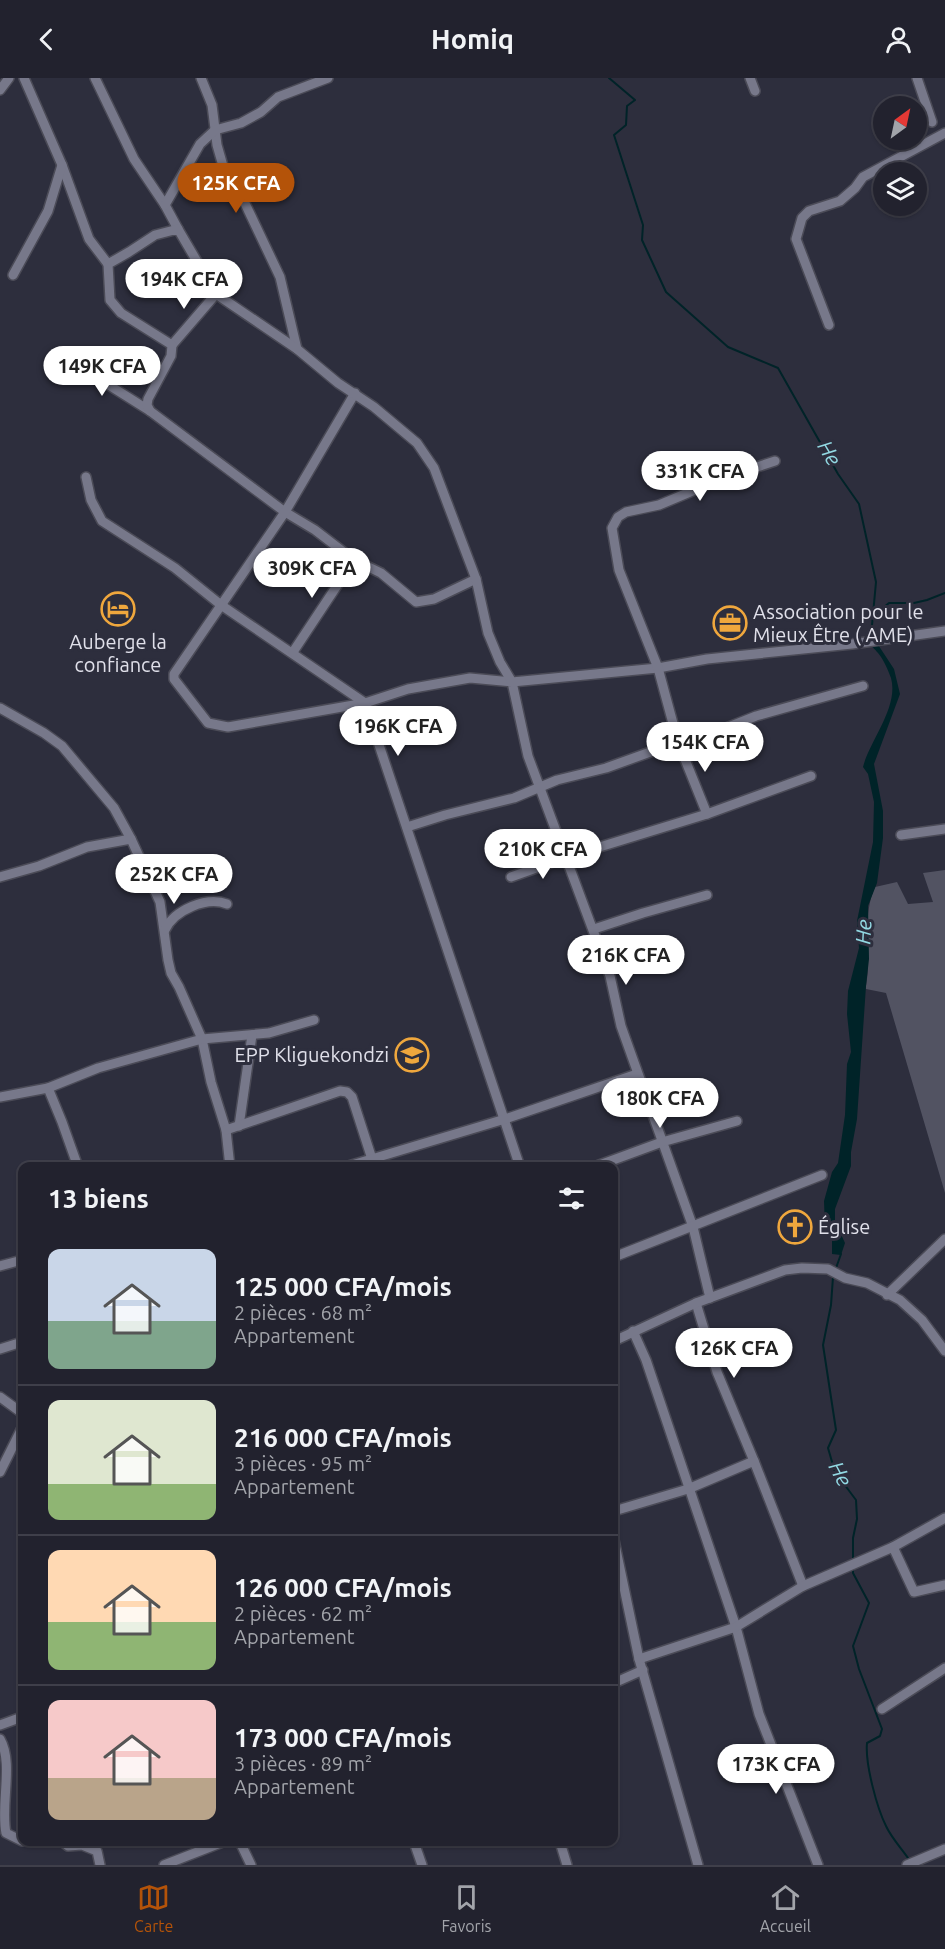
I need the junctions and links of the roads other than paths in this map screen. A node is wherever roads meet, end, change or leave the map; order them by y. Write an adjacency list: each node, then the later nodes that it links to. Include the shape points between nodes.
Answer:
1 (9, 78): 8 (street)
2 (24, 78): 13 (street)
3 (95, 78): 14 (street, via 134,159)
4 (201, 78): 11 (street, via 212,105)
5 (328, 78): 11 (street, via 278,97 241,123)
6 (750, 78): 9 (street)
7 (917, 78): 10 (street)
8 (0, 90)
9 (755, 92)
10 (932, 122)
11 (215, 130): 14 (street, via 200,144); 21 (street, via 223,166 247,205 280,277)
12 (945, 134): 19 (street, via 863,177 840,201 809,211 802,218 796,239)
13 (62, 165): 16 (street, via 89,239); 17 (street, via 48,211)
14 (165, 205): 15 (street)
15 (178, 230): 16 (street, via 155,235); 18 (street)
16 (108, 264): 20 (street, via 110,300 121,313)
17 (13, 275)
18 (216, 294): 20 (street); 21 (street)
19 (830, 325)
20 (172, 345): 24 (street, via 171,356 148,399)
21 (297, 349): 23 (street)
22 (69, 360): 24 (street)
23 (355, 393): 27 (street); 29 (street, via 417,443 434,468)
24 (150, 411): 27 (street)
25 (775, 461): 33 (street, via 618,517 612,528 620,570)
26 (86, 477): 30 (street, via 91,500 102,521 175,568)
27 (285, 512): 28 (street); 30 (street)
28 (354, 560): 29 (street, via 381,573 416,602 434,599); 32 (street)
29 (476, 579): 34 (street, via 488,633)
30 (221, 605): 32 (street); 36 (street, via 174,674 208,723 228,727)
31 (945, 632): 33 (street)
32 (293, 652): 36 (street)
33 (658, 668): 34 (street); 38 (street)
34 (512, 682): 36 (street, via 470,678 408,689); 40 (street, via 528,756)
35 (863, 686): 38 (street)
36 (365, 703): 42 (street)
37 (0, 708): 45 (street, via 62,746 114,807)
38 (678, 742): 40 (street); 41 (street)
39 (811, 776): 41 (street)
40 (541, 788): 42 (street); 46 (street)
41 (707, 814): 46 (street)
42 (407, 827): 59 (street)
43 (945, 829): 44 (street)
44 (901, 835)
45 (131, 839): 47 (street, via 87,847); 52 (street, via 160,902)
46 (567, 857): 48 (street); 51 (street)
47 (0, 877)
48 (511, 877)
49 (707, 895): 51 (street)
50 (227, 904): 52 (street, via 208,902 189,908 169,920)
51 (594, 929): 56 (street)
52 (165, 930): 55 (street, via 171,973)
53 (314, 1020): 54 (street)
54 (252, 1035): 55 (street); 61 (street)
55 (202, 1039): 57 (street, via 98,1068); 62 (street)
56 (637, 1074): 59 (street); 63 (street)
57 (48, 1088): 58 (street); 65 (street)
58 (2, 1092)
59 (505, 1119): 64 (street); 68 (street)
60 (736, 1121): 63 (street)
61 (239, 1126): 62 (street); 64 (street, via 346,1092 352,1098)
62 (226, 1130): 66 (street)
63 (662, 1142): 69 (street); 71 (street)
64 (372, 1159): 67 (street)
65 (76, 1162)
66 (229, 1162)
67 (362, 1162)
68 (518, 1162)
69 (608, 1162)
70 (822, 1174): 71 (street)
71 (693, 1227): 73 (street); 77 (street)
72 (945, 1239): 76 (street)
73 (618, 1255)
74 (18, 1261): 75 (street)
75 (0, 1266)
76 (887, 1295): 77 (street, via 833,1271 802,1268 784,1270); 83 (street, via 900,1300 922,1320)
77 (710, 1298): 78 (street)
78 (696, 1303): 79 (street); 87 (street, via 717,1372)
79 (633, 1331): 80 (street); 89 (street)
80 (618, 1339)
81 (18, 1342): 82 (street)
82 (0, 1349)
83 (945, 1350)
84 (0, 1397): 85 (street)
85 (18, 1410)
86 (18, 1436): 88 (street)
87 (754, 1461): 89 (street); 95 (street)
88 (0, 1472)
89 (688, 1489): 90 (street); 96 (street)
90 (618, 1510)
91 (945, 1518): 92 (street)
92 (893, 1547): 94 (street, via 914,1592); 95 (street)
93 (618, 1559): 97 (street)
94 (945, 1585)
95 (803, 1586): 96 (street)
96 (736, 1627): 97 (street); 119 (street, via 759,1714)
97 (639, 1659): 99 (street)
98 (945, 1668): 101 (street)
99 (643, 1670): 100 (street); 118 (street)
100 (618, 1681)
101 (882, 1709)
102 (18, 1718): 103 (street)
103 (0, 1725)
104 (0, 1739): 105 (street, via 5,1759 3,1819 6,1833)
105 (18, 1839)
106 (84, 1846): 113 (street, via 97,1851)
107 (213, 1846): 114 (street)
108 (242, 1846): 115 (street)
109 (415, 1846): 116 (street)
110 (561, 1846): 117 (street)
111 (945, 1850): 112 (street)
112 (910, 1864)
113 (100, 1865)
114 (164, 1865)
115 (251, 1865)
116 (422, 1865)
117 (567, 1865)
118 (698, 1865)
119 (818, 1865)

